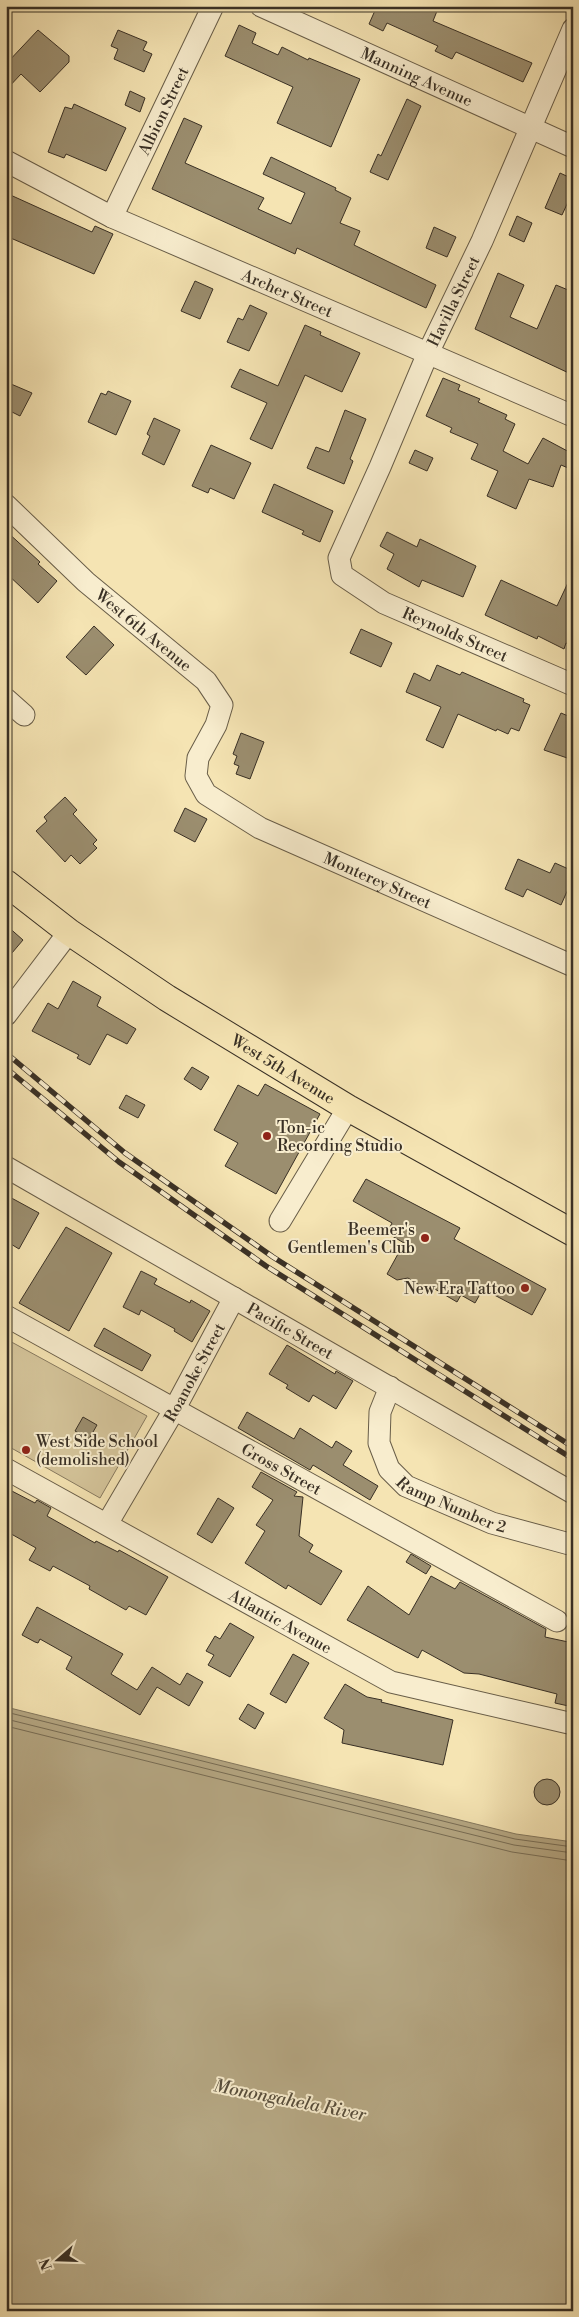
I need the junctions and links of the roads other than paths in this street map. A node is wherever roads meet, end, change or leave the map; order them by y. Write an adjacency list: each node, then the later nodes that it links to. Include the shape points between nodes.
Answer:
1 (213, 6): 7 (street, Albion Street)
2 (261, 6): 4 (street, Manning Avenue)
3 (573, 29): 4 (street, Havilla Street)
4 (531, 129): 5 (street, Manning Avenue); 8 (street, Havilla Street, via 482,242)
5 (573, 147)
6 (6, 161): 7 (street, Archer Street)
7 (112, 217): 8 (street, Archer Street)
8 (428, 353): 9 (street, Archer Street); 11 (street, Havilla Street, via 339,558)
9 (573, 416)
10 (6, 505): 15 (street, West 6th Avenue, via 86,582 206,681 222,705 216,725 198,758)
11 (342, 575): 12 (street, Reynolds Street, via 384,603)
12 (573, 685)
13 (6, 699): 14 (street)
14 (24, 715)
15 (196, 776): 18 (street, Monterey Street, via 206,794 260,828)
16 (6, 883): 17 (main road, West 5th Avenue)
17 (69, 932): 19 (street); 20 (main road, West 5th Avenue, via 167,998)
18 (573, 966)
19 (6, 1015)
20 (348, 1108): 22 (street); 23 (main road, West 5th Avenue)
21 (6, 1167): 24 (street, Pacific Street)
22 (280, 1221)
23 (573, 1233)
24 (234, 1298): 26 (street, Pacific Street); 27 (street, Roanoke Street)
25 (6, 1316): 27 (street, Gross Street)
26 (390, 1387): 29 (street, Pacific Street); 31 (street, Ramp Number 2, via 380,1412 378,1443 389,1469 406,1486 492,1523)
27 (174, 1410): 30 (street, Roanoke Street); 32 (street, Gross Street)
28 (6, 1470): 30 (street, Atlantic Avenue)
29 (573, 1493)
30 (107, 1524): 33 (street, Atlantic Avenue, via 391,1682)
31 (569, 1544)
32 (557, 1620)
33 (573, 1724)

